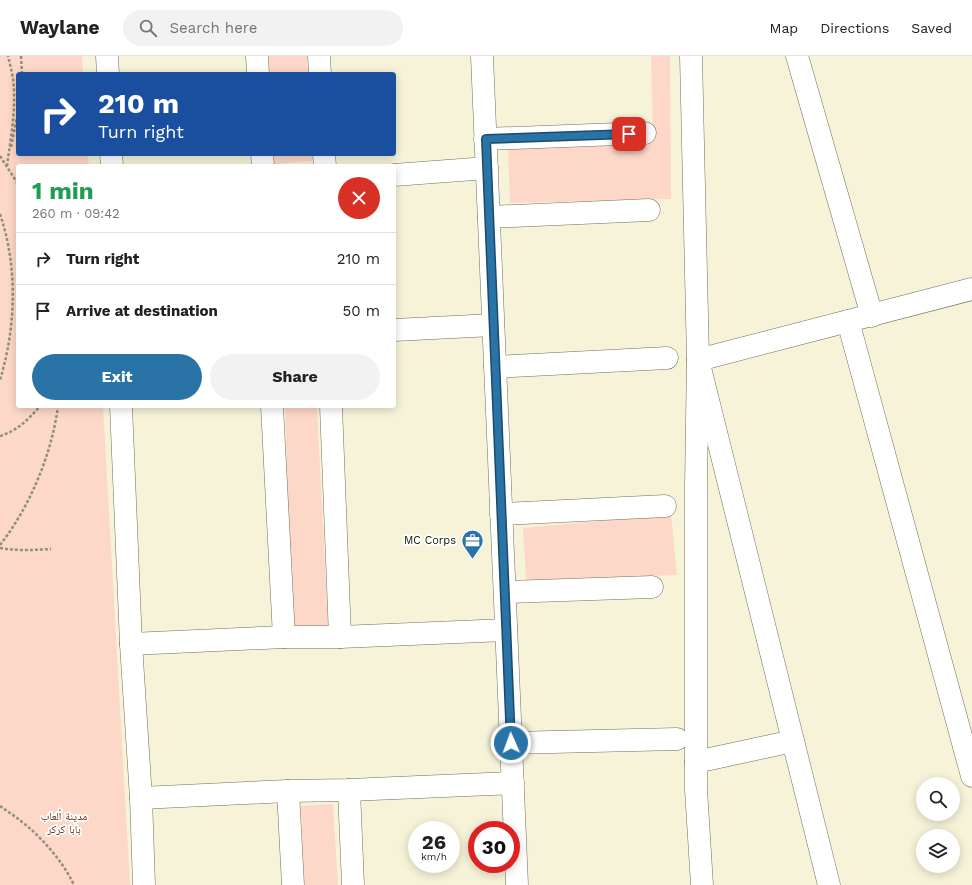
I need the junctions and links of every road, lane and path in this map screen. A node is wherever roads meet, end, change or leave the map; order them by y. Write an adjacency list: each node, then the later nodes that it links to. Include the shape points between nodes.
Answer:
1 (8, 56): 17 (path, via 14,92)
2 (21, 56): 9 (path)
3 (108, 56): 10 (street)
4 (257, 56): 11 (street)
5 (319, 56): 12 (street)
6 (482, 56): 15 (street)
7 (691, 56): 30 (street)
8 (797, 56): 25 (street)
9 (22, 72)
10 (108, 72)
11 (258, 72)
12 (320, 72)
13 (16, 122): 17 (path)
14 (645, 133): 15 (street)
15 (486, 139): 18 (street)
16 (0, 156): 17 (path)
17 (7, 166): 20 (path)
18 (487, 168): 19 (street); 23 (street)
19 (396, 175)
20 (16, 181)
21 (649, 210): 23 (street)
22 (0, 214): 32 (path, via 10,259 13,294 11,329)
23 (489, 217): 27 (street)
24 (972, 289): 25 (street)
25 (872, 316): 26 (street)
26 (848, 321): 30 (street); 53 (street)
27 (493, 325): 28 (street); 31 (street)
28 (396, 330)
29 (667, 358): 31 (street)
30 (698, 360): 50 (street); 52 (street)
31 (495, 367): 40 (street)
32 (0, 380)
33 (38, 408): 38 (path, via 26,422)
34 (58, 408): 41 (path, via 47,453 33,490)
35 (121, 408): 48 (street)
36 (272, 408): 46 (street)
37 (331, 408): 47 (street)
38 (0, 436)
39 (665, 506): 40 (street)
40 (501, 514): 44 (street)
41 (0, 547): 42 (path, via 14,550)
42 (51, 549)
43 (652, 587): 44 (street)
44 (505, 592): 45 (street)
45 (506, 630): 47 (street); 51 (street)
46 (284, 637): 47 (street); 48 (street)
47 (340, 637)
48 (131, 644): 57 (street)
49 (677, 739): 51 (street)
50 (793, 741): 52 (street); 65 (street)
51 (511, 743): 54 (street)
52 (696, 762): 64 (street)
53 (972, 776)
54 (513, 783): 55 (street); 63 (street)
55 (349, 790): 56 (street); 62 (street)
56 (288, 791): 57 (street); 61 (street)
57 (142, 798): 60 (street)
58 (0, 806): 59 (path, via 37,834 62,863)
59 (74, 885)
60 (144, 885)
61 (293, 885)
62 (354, 885)
63 (517, 885)
64 (702, 885)
65 (829, 885)

